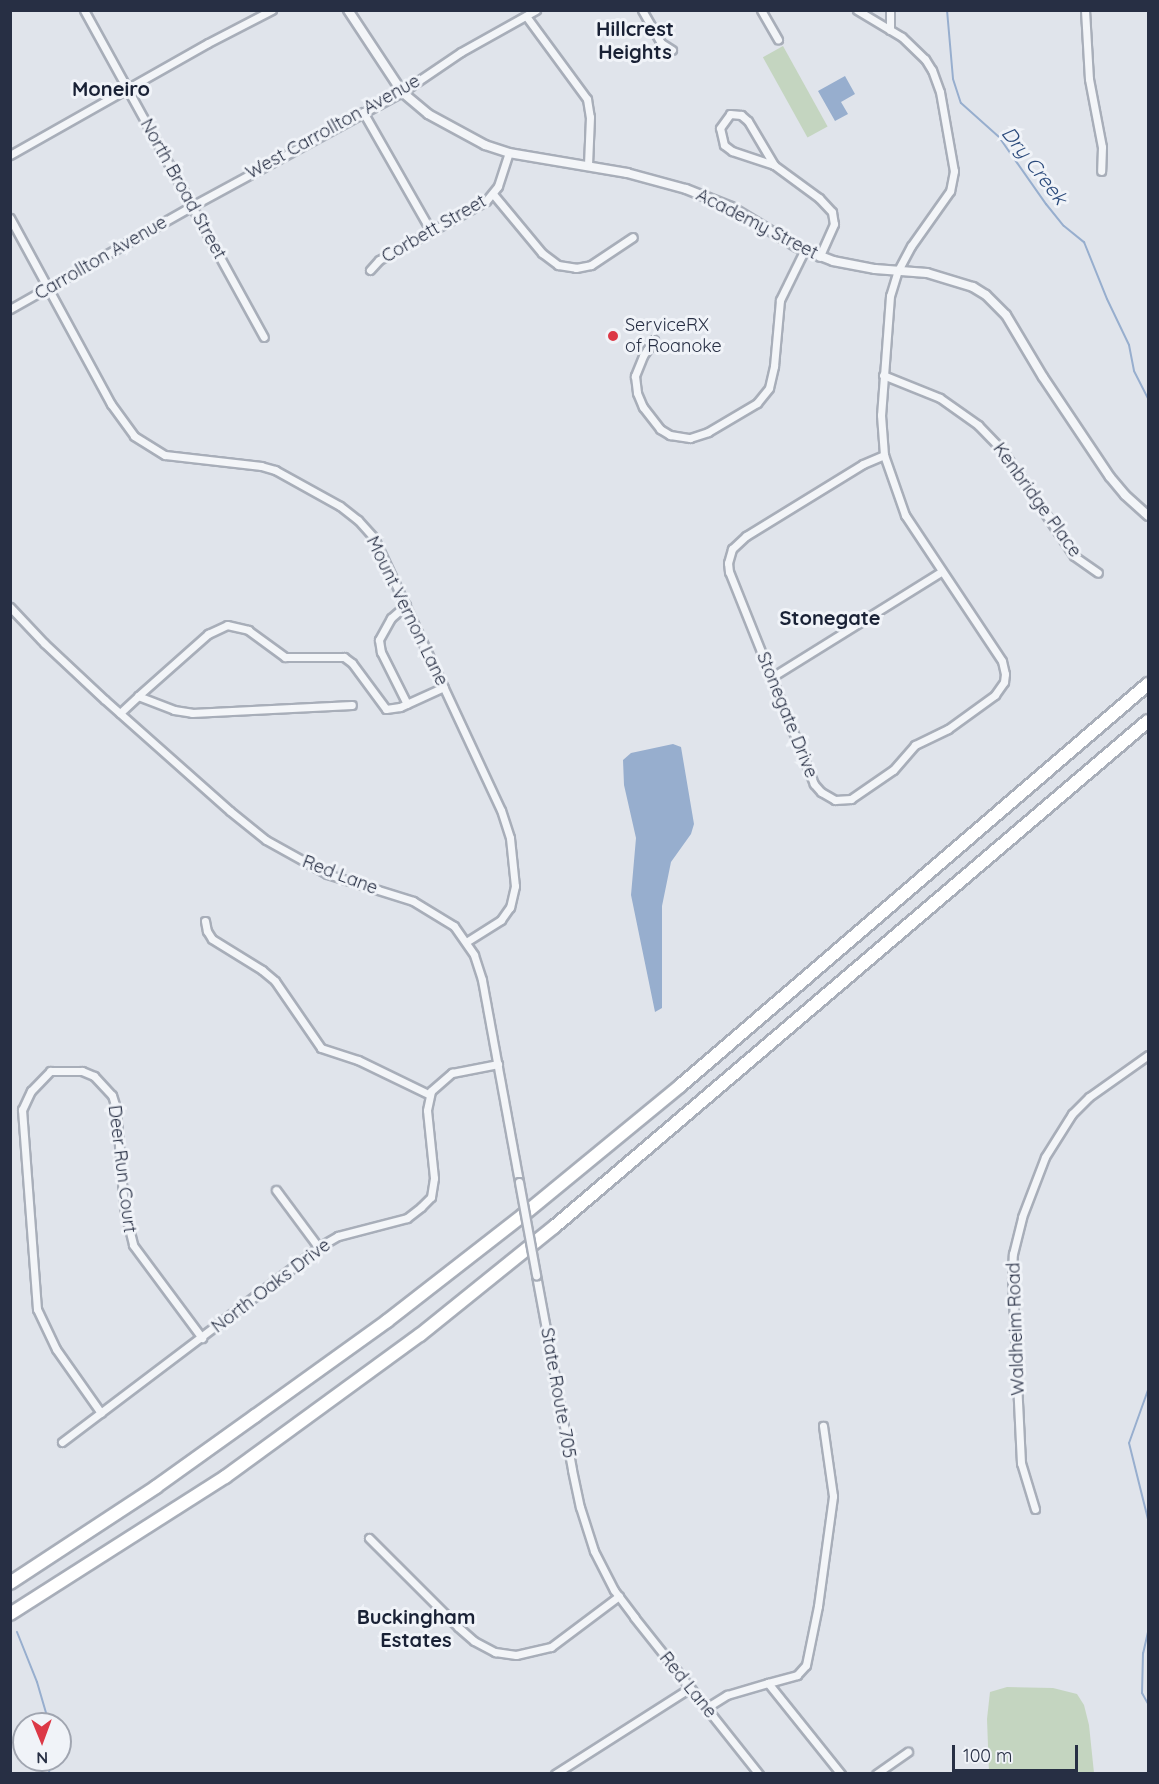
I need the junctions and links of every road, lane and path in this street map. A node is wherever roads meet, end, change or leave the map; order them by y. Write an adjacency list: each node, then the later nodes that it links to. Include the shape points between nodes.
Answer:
1 (84, 10): 14 (street, North Broad Street)
2 (272, 10): 14 (street)
3 (348, 10): 15 (street, Academy Street)
4 (536, 10): 10 (street, West Carrollton Avenue)
5 (642, 10): 13 (street, via 661,43)
6 (761, 10): 12 (street)
7 (857, 10): 11 (street, Stonegate Drive)
8 (890, 10): 11 (street)
9 (1085, 10): 21 (street)
10 (526, 16): 15 (street, West Carrollton Avenue, via 461,52); 19 (street, via 587,99)
11 (890, 30): 30 (street, Stonegate Drive, via 916,50 932,70 940,92 954,171 947,196)
12 (778, 39)
13 (672, 50)
14 (127, 90): 18 (street); 23 (street, North Broad Street)
15 (402, 92): 16 (street, West Carrollton Avenue); 17 (street, Academy Street, via 452,129)
16 (363, 112): 23 (street, West Carrollton Avenue); 25 (street)
17 (509, 153): 19 (street, Academy Street); 22 (street, Corbett Street)
18 (10, 155)
19 (588, 164): 27 (street, Academy Street, via 711,197)
20 (774, 165): 20 (street, via 724,145 720,128 726,116 735,113 745,117); 28 (street, via 832,212 834,224)
21 (1101, 171)
22 (493, 194): 25 (street, Corbett Street); 26 (street, via 542,253 558,265 591,265)
23 (192, 206): 31 (street, Carrollton Avenue); 33 (street, North Broad Street)
24 (10, 218): 31 (street, Mount Vernon Lane)
25 (431, 231): 29 (street, Corbett Street, via 379,260)
26 (633, 237)
27 (804, 251): 28 (street, Academy Street); 34 (street, via 780,300 769,388 757,402 708,432 690,438 670,435 660,429 644,407 635,376)
28 (819, 257): 30 (street, Academy Street, via 854,266)
29 (370, 270)
30 (898, 270): 35 (street, Stonegate Drive, via 887,315); 37 (street, Academy Street, via 957,280 995,303 1110,477)
31 (49, 288): 32 (street, Carrollton Avenue); 40 (street, Mount Vernon Lane, via 111,404 138,440 154,450 181,458 275,470 330,501 358,520 374,538)
32 (10, 309)
33 (264, 337)
34 (654, 340)
35 (883, 375): 36 (street, Stonegate Drive); 39 (street, Kenbridge Place, via 940,398 978,424 1002,450 1074,556)
36 (884, 455): 38 (street, Stonegate Drive, via 905,515); 42 (street, Stonegate Drive, via 746,536 732,549 729,572)
37 (1149, 516)
38 (942, 571): 42 (street); 42 (street, Stonegate Drive, via 1002,661 1004,682 995,695 948,729 915,745 893,770 851,799 835,800 817,788)
39 (1098, 573)
40 (406, 605): 44 (street, Mount Vernon Lane); 46 (street, via 391,618 379,640)
41 (10, 607): 48 (street, Red Lane)
42 (772, 677)
43 (1149, 684): 64 (highway, via 680,1086 514,1222 284,1396)
44 (444, 687): 46 (street); 51 (street, Mount Vernon Lane, via 501,810 514,867 514,897 505,916)
45 (138, 696): 46 (street, via 208,634 227,625 248,630 287,658 344,657 384,707 393,709); 47 (street, via 192,713); 48 (street)
46 (407, 704)
47 (352, 705)
48 (120, 712): 51 (street, Red Lane, via 230,811 282,850 327,874 430,909 454,926)
49 (1149, 721): 66 (highway, via 554,1227 420,1335 225,1477)
50 (206, 921): 54 (street, via 212,939 275,981 321,1048 358,1060)
51 (466, 942): 53 (street, Red Lane, via 482,980)
52 (1149, 1055): 62 (street, Waldheim Road, via 1089,1097 1072,1114 1045,1157 1022,1217 1013,1254 1012,1288 1021,1463)
53 (498, 1064): 54 (street, via 452,1073); 55 (street, Red Lane)
54 (430, 1095): 57 (street, North Oaks Drive, via 427,1110 434,1178 431,1197 406,1218 338,1236)
55 (519, 1182): 65 (street, State Route 705, bridge, via 579,1507 594,1551)
56 (276, 1190): 57 (street)
57 (319, 1248): 58 (street, North Oaks Drive)
58 (202, 1338): 59 (street, North Oaks Drive); 59 (street, Deer Run Court, via 133,1245 124,1208 112,1095 94,1076 82,1071 50,1071 31,1091 22,1110 37,1309 56,1349)
59 (101, 1413): 61 (street, North Oaks Drive)
60 (823, 1426): 67 (street, via 833,1496 806,1665 797,1675)
61 (62, 1442)
62 (1035, 1509)
63 (369, 1538): 65 (street, via 458,1627 495,1652 516,1655 551,1647)
64 (10, 1583)
65 (619, 1596): 68 (street, Red Lane)
66 (10, 1614)
67 (768, 1683): 69 (street, via 727,1695); 73 (street)
68 (690, 1688): 69 (street, Red Lane); 71 (street)
69 (706, 1708): 72 (street, Red Lane)
70 (908, 1752): 74 (street)
71 (555, 1773)
72 (759, 1773)
73 (841, 1773)
74 (876, 1773)

